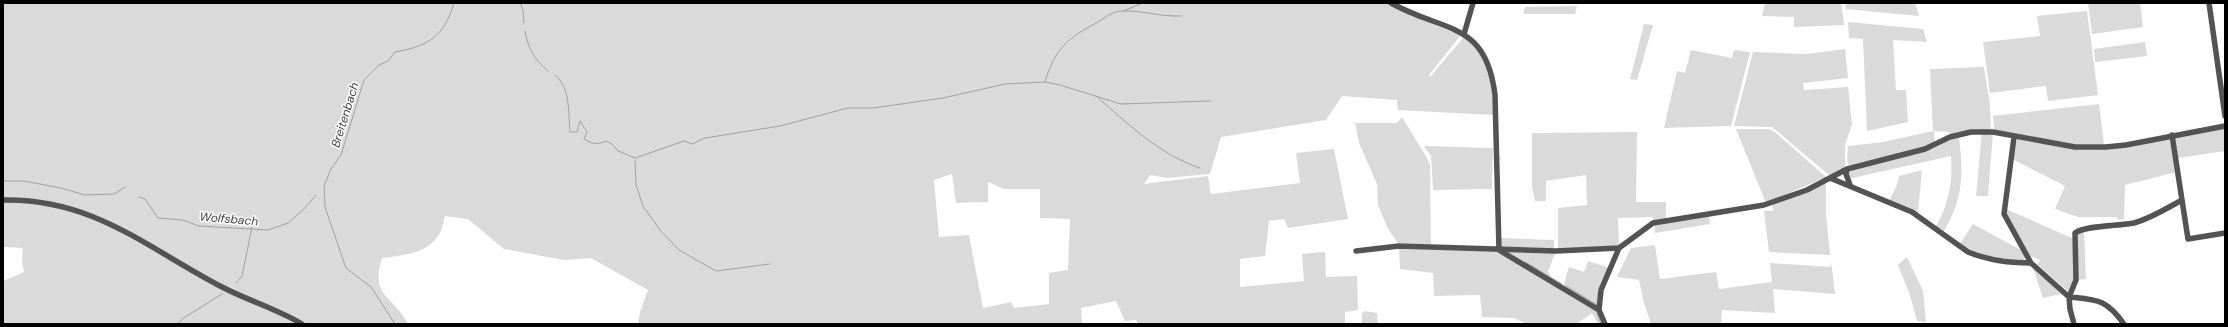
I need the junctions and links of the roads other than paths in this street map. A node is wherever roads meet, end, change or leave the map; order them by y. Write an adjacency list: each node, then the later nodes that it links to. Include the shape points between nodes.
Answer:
1 (1391, 3): 4 (street, via 1410,14)
2 (1473, 3): 4 (street)
3 (2209, 3): 5 (street)
4 (1464, 34): 16 (street, via 1486,58 1493,74)
5 (2225, 116)
6 (2225, 126): 7 (street)
7 (2172, 135): 8 (street, via 2106,147 2075,147); 13 (street)
8 (2014, 137): 9 (street, via 1993,132 1971,132 1950,137 1925,149); 18 (street, via 2004,214)
9 (1846, 169): 10 (street); 11 (street)
10 (1830, 178): 11 (street); 15 (street, via 1807,190 1764,205 1653,223)
11 (1850, 185): 18 (street, via 1912,212 1977,256 2006,262)
12 (3, 200): 21 (street, via 36,200 88,213 224,288)
13 (2182, 200): 14 (street, via 2188,239); 19 (street, via 2157,214 2134,222 2078,231 2075,236 2076,280)
14 (2225, 234)
15 (1619, 248): 16 (street); 20 (street, via 1601,290)
16 (1499, 250): 17 (street, via 1399,246); 20 (street)
17 (1356, 251)
18 (2031, 263): 19 (street)
19 (2069, 297): 23 (street); 24 (street, via 2100,300 2114,309)
20 (1599, 310): 22 (street)
21 (302, 324)
22 (1605, 324)
23 (2074, 324)
24 (2124, 324)

